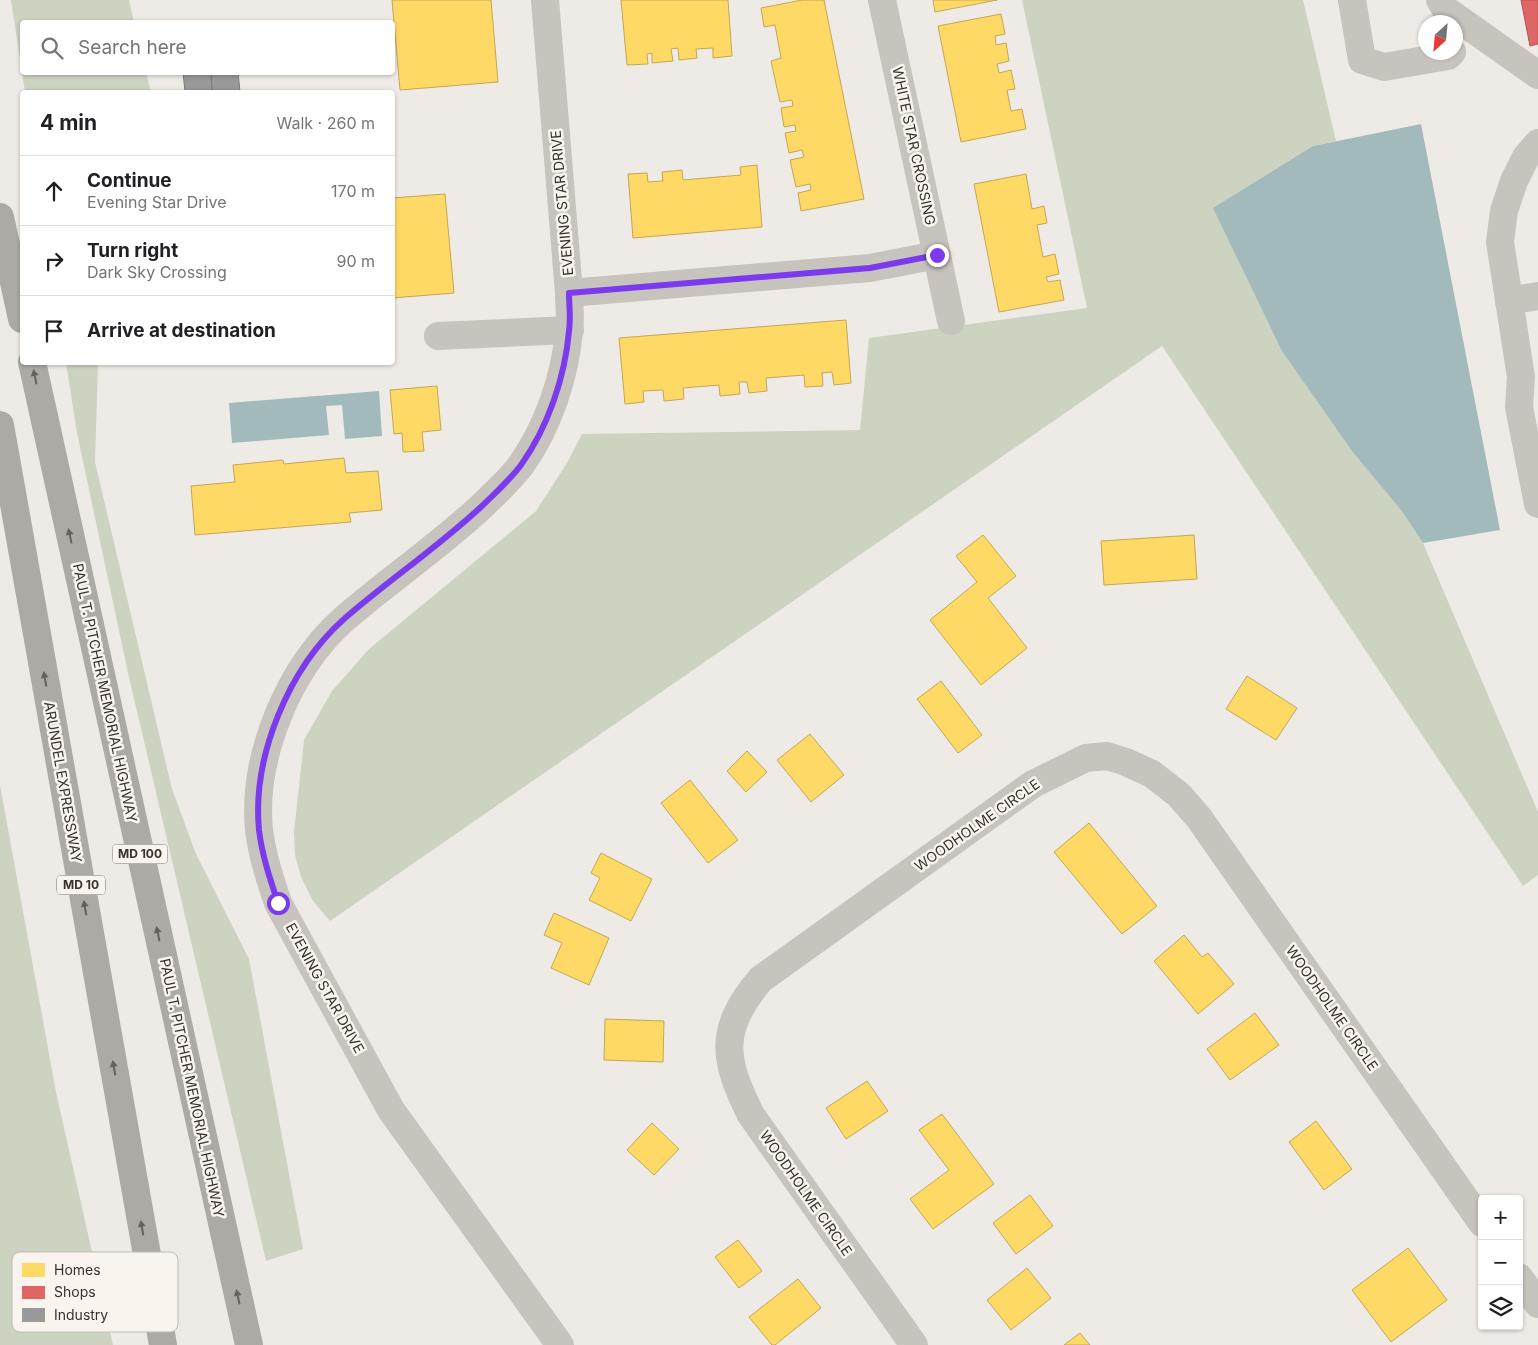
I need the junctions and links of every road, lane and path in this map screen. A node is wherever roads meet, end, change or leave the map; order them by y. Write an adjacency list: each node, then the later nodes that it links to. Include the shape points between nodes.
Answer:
1 (544, 0): 13 (street, EVENING STAR DRIVE)
2 (882, 0): 12 (street, WHITE STAR CROSSING)
3 (1352, 0): 7 (street, via 1362,60 1384,67)
4 (1440, 0): 5 (street, via 1446,10)
5 (1477, 31): 6 (street); 8 (street)
6 (1463, 44)
7 (1425, 60)
8 (1538, 75)
9 (1538, 143): 10 (street, via 1526,157)
10 (1526, 183): 15 (street, via 1504,211 1500,242)
11 (0, 217): 16 (highway)
12 (937, 255): 13 (street, via 870,268); 17 (street, WHITE STAR CROSSING)
13 (569, 293): 18 (street, EVENING STAR DRIVE)
14 (1538, 296): 15 (street)
15 (1509, 301): 21 (street)
16 (20, 310)
17 (951, 321)
18 (570, 330): 19 (street); 31 (street, EVENING STAR DRIVE, via 554,398 520,465 464,522 343,620 316,650 293,684 276,720 264,754 259,793 259,830 266,868 278,903 390,1110)
19 (438, 336)
20 (33, 365): 30 (highway, PAUL T. PITCHER MEMORIAL HIGHWAY / MD 100, one-way to 20)
21 (1529, 376): 23 (street, via 1519,407)
22 (0, 425): 25 (highway, ARUNDEL EXPRESSWAY / MD 10, one-way to 22)
23 (1538, 504)
24 (1478, 1217): 32 (street, WOODHOLME CIRCLE, via 1199,818 1179,795 1152,774 1107,756 1086,758 1033,784 761,979 736,1014 729,1036 736,1085 751,1115)
25 (147, 1252)
26 (1523, 1283): 27 (street)
27 (1538, 1304)
28 (161, 1332): 29 (highway, ARUNDEL EXPRESSWAY / MD 10, one-way to 28)
29 (163, 1345)
30 (249, 1345)
31 (560, 1345)
32 (914, 1345)

